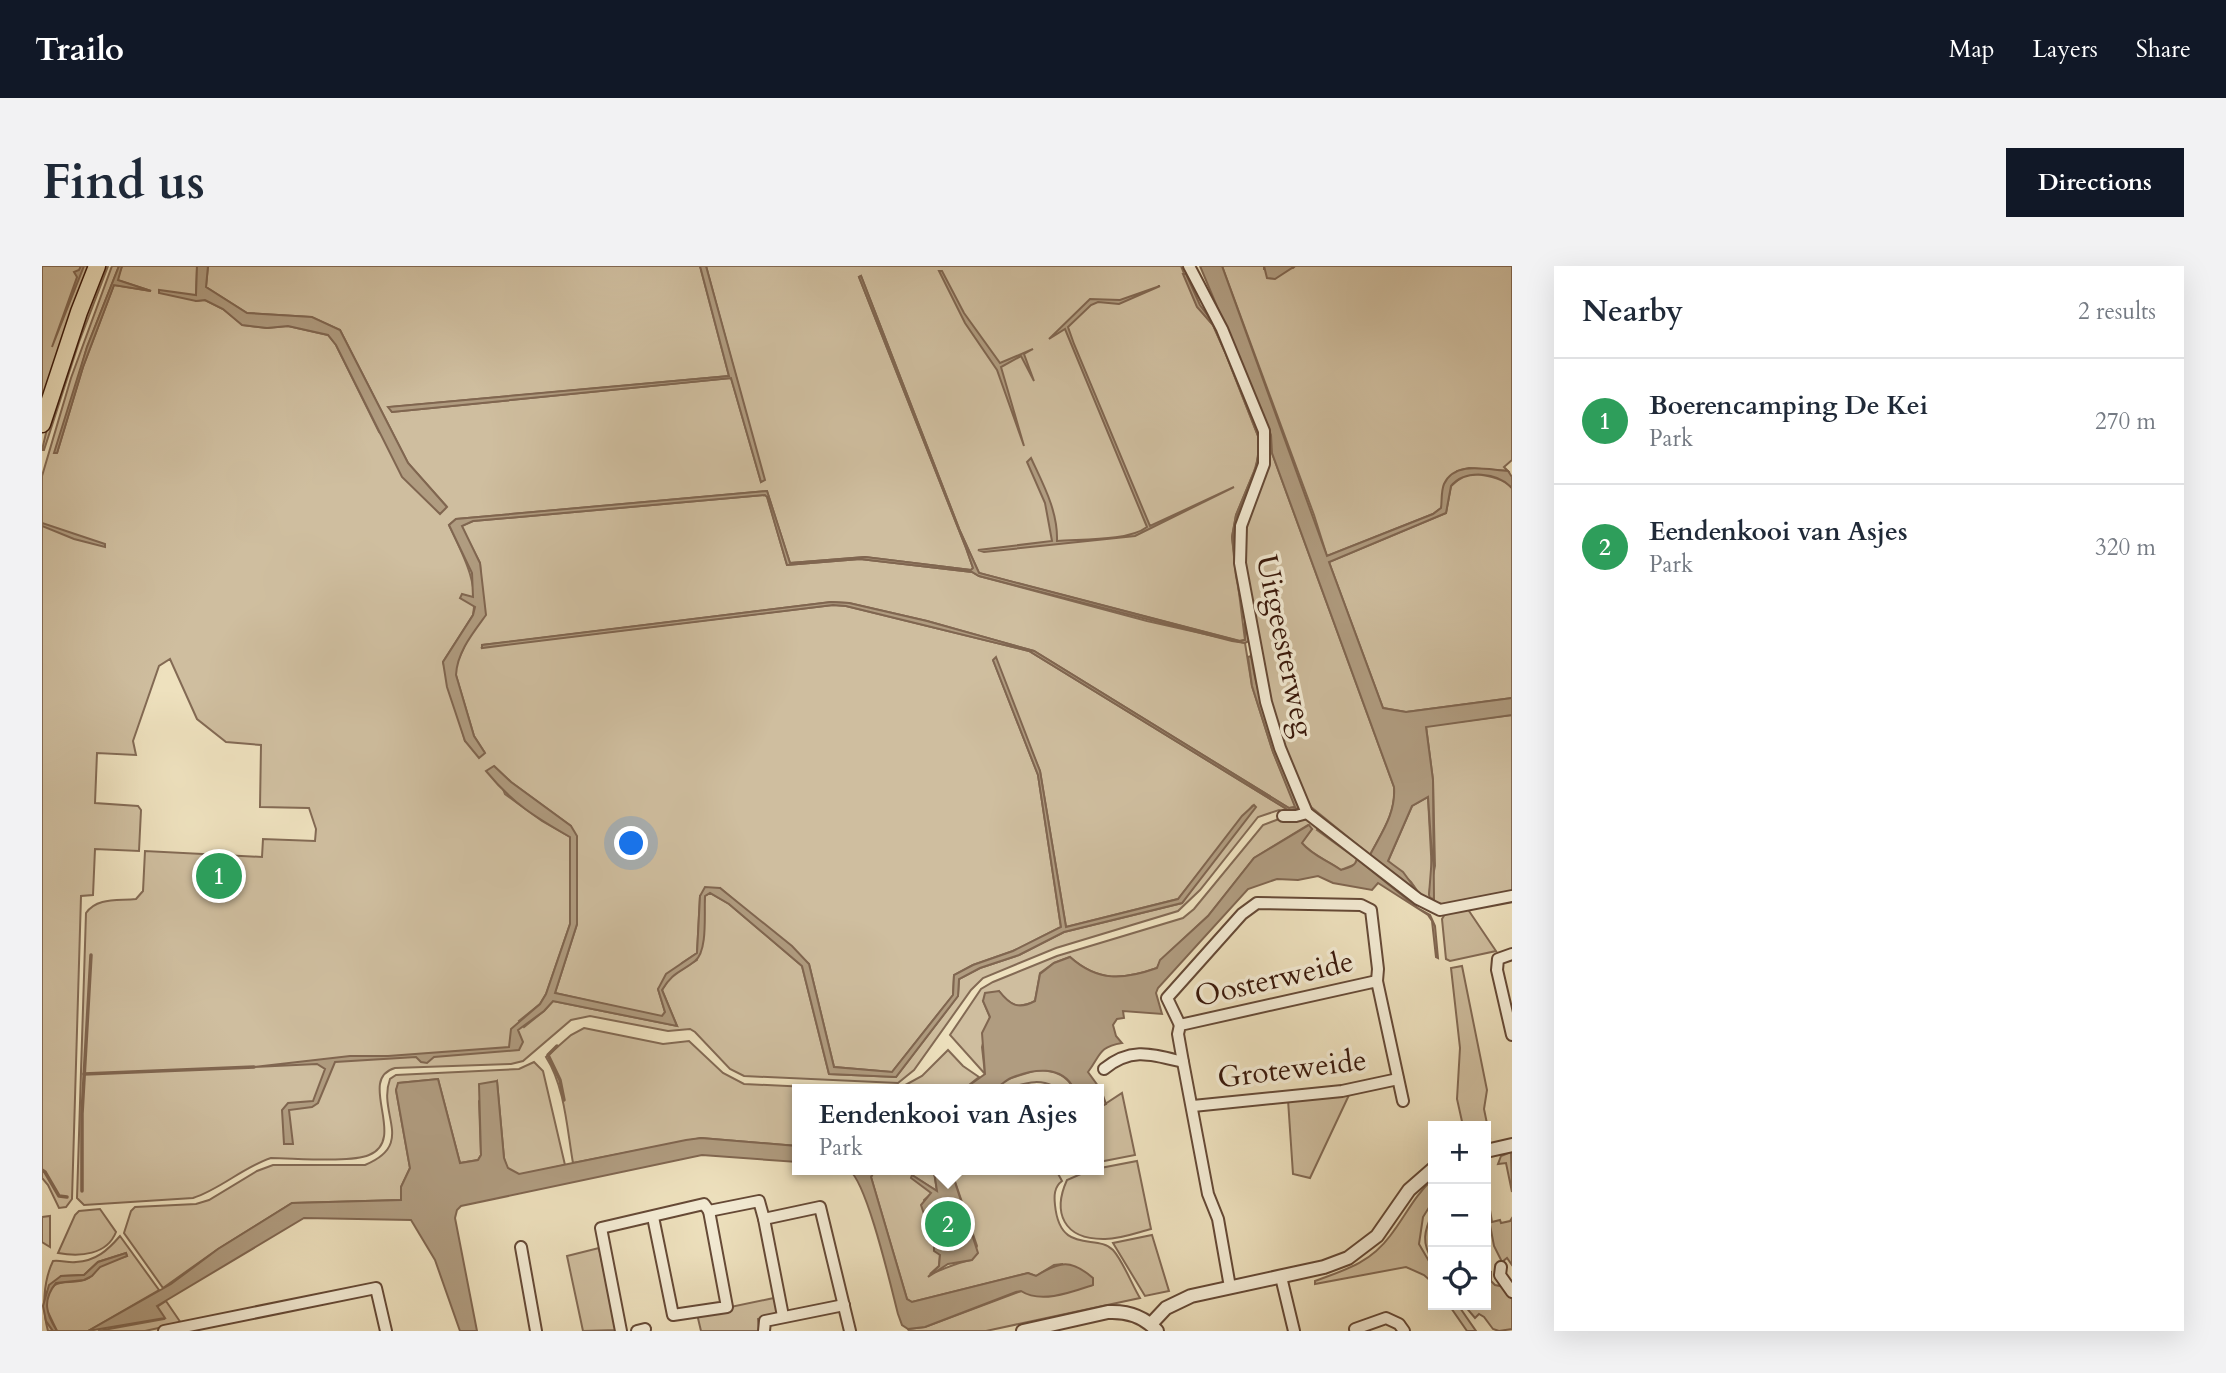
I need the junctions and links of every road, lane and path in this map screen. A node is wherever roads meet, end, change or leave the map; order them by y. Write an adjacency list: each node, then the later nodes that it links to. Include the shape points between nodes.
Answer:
1 (97, 266): 3 (main road)
2 (1189, 266): 4 (street, Uitgeesterweg, via 1222,329 1264,431 1264,464 1241,526 1240,563 1266,702)
3 (42, 424)
4 (1307, 813): 5 (street); 6 (street, Uitgeesterweg, via 1418,899 1440,910)
5 (1283, 816)
6 (1512, 896)
7 (1512, 954): 10 (street, via 1498,960 1497,970)
8 (1377, 981): 9 (street, Oosterweide); 9 (street, via 1371,910 1361,905 1257,902 1167,998); 13 (street, Oosterweide)
9 (1180, 1025): 11 (street, Oosterweide)
10 (1512, 1035)
11 (1183, 1062): 12 (street, via 1132,1054); 15 (street, Oosterweide)
12 (1104, 1069)
13 (1398, 1079): 14 (street, Oosterweide); 15 (street, Groteweide, via 1342,1091)
14 (1403, 1101)
15 (1193, 1106): 25 (street, Oosterweide)
16 (1512, 1145): 17 (street)
17 (1491, 1150)
18 (1428, 1174): 24 (street, via 1362,1249 1332,1265)
19 (709, 1211): 20 (street, via 705,1204); 20 (street, via 727,1307 673,1315); 21 (street, via 759,1201)
20 (653, 1217): 35 (street, via 601,1228)
21 (764, 1219): 27 (street, via 820,1207); 28 (street)
22 (521, 1247): 34 (street)
23 (1501, 1267): 26 (street, via 1500,1275)
24 (1281, 1277): 25 (street); 31 (street)
25 (1230, 1287): 29 (street, via 1172,1304)
26 (1512, 1292)
27 (844, 1305): 28 (street); 37 (street)
28 (783, 1316): 36 (street, via 765,1321)
29 (1154, 1328): 38 (street, via 1136,1315 1114,1312)
30 (1355, 1329): 39 (street, via 1386,1318)
31 (1292, 1330)
32 (164, 1331): 33 (street, via 376,1288)
33 (386, 1331)
34 (536, 1331)
35 (621, 1331)
36 (765, 1331)
37 (849, 1331)
38 (1023, 1331)
39 (1405, 1331)

